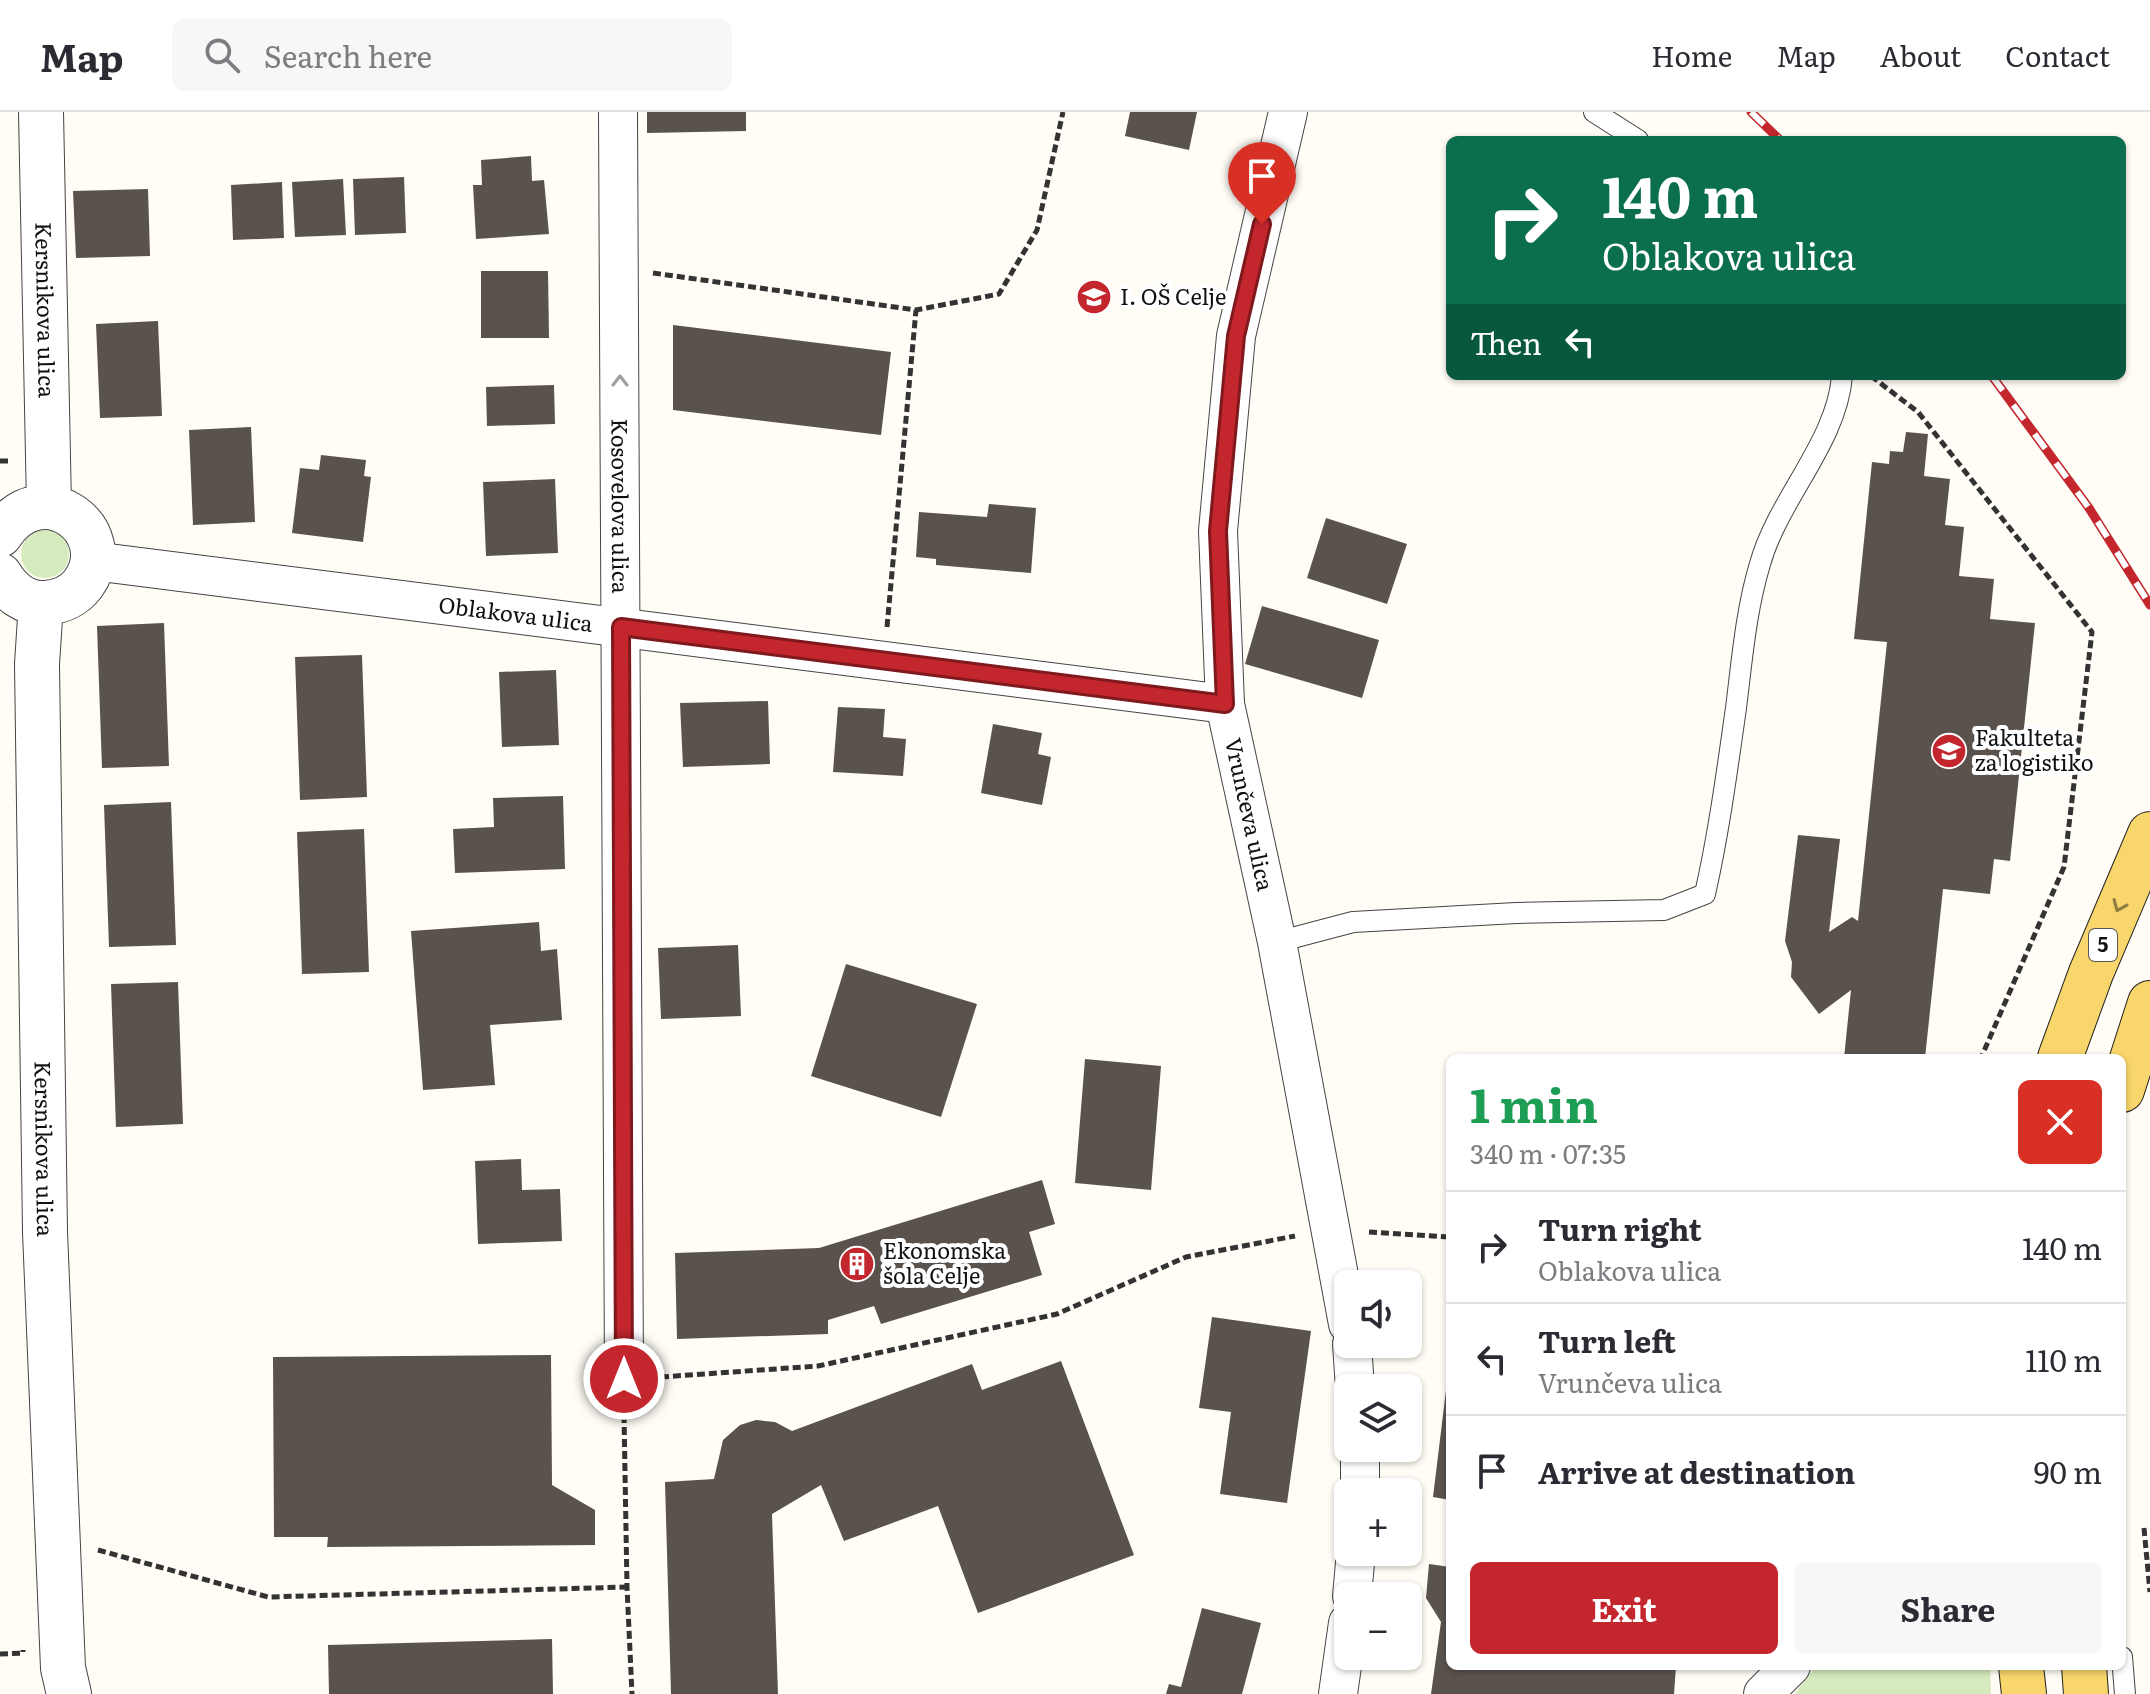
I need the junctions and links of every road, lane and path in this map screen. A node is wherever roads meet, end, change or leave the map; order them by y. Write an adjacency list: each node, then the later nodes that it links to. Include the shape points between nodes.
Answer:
1 (41, 112): 11 (street, Kersnikova ulica)
2 (618, 112): 7 (street, Kosovelova ulica)
3 (1063, 112): 8 (path, via 1037,230 999,294)
4 (1288, 112): 17 (street, Vrunčeva ulica, via 1236,336 1218,531)
5 (1594, 112): 6 (lane)
6 (1632, 136)
7 (620, 268): 8 (path); 15 (street, Kosovelova ulica, one-way to 7)
8 (916, 310): 16 (path)
9 (1842, 380): 19 (lane, via 1840,399 1760,562 1705,894 1664,910 1353,922)
10 (1876, 380): 21 (path, via 1918,412 2092,632 2064,867)
11 (49, 506): 12 (street, via 20,512); 13 (street, via 64,510 87,531)
12 (0, 535)
13 (93, 561): 14 (street, Kersnikova ulica, via 81,587 55,602); 15 (street, Oblakova ulica)
14 (12, 588): 29 (street, Kersnikova ulica, via 37,664 45,1232)
15 (621, 627): 17 (street, Oblakova ulica); 27 (street, Kosovelova ulica)
16 (886, 636)
17 (1225, 704): 19 (street, Vrunčeva ulica)
18 (2150, 834): 22 (main road, 5, one-way to 22)
19 (1277, 942): 24 (street, Vrunčeva ulica)
20 (2150, 1003): 23 (main road)
21 (1983, 1054)
22 (2061, 1054)
23 (2126, 1078)
24 (1331, 1229): 25 (path); 26 (street, Vrunčeva ulica); 27 (path, via 1186,1257 1057,1314 818,1366)
25 (1446, 1237)
26 (1338, 1270)
27 (624, 1379): 30 (path)
28 (2144, 1528): 31 (path)
29 (58, 1555): 30 (path, via 96,1549 268,1597); 39 (street, Kersnikova ulica)
30 (627, 1587): 40 (path)
31 (2150, 1592)
32 (21, 1639): 33 (path, via 23,1653)
33 (0, 1654)
34 (1341, 1670): 41 (street)
35 (1787, 1670): 42 (street)
36 (2021, 1670): 43 (main road)
37 (2084, 1670): 44 (main road)
38 (2123, 1670): 45 (lane)
39 (69, 1694)
40 (632, 1694)
41 (1338, 1694)
42 (1763, 1694)
43 (2024, 1694)
44 (2086, 1694)
45 (2125, 1694)

